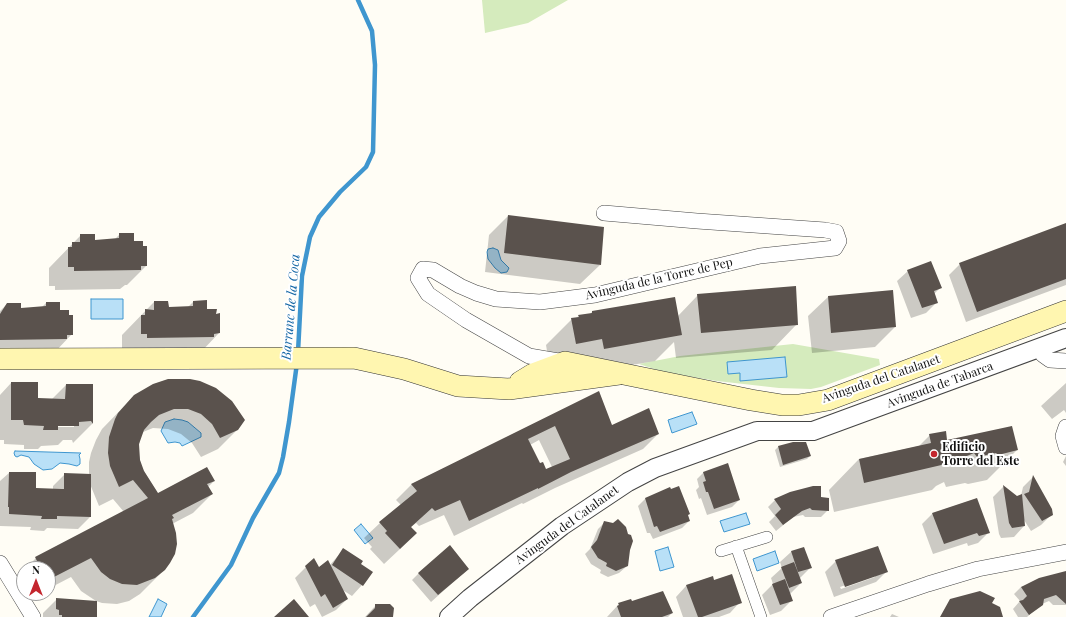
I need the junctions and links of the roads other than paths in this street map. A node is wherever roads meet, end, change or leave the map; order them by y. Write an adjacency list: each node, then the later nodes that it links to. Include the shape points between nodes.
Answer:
1 (604, 213): 7 (street, Avinguda de la Torre de Pep, via 825,230 836,232 839,241 835,248 760,256 596,296 540,302 496,299 460,286 433,270 423,270 418,278 428,294 466,320 529,356)
2 (1066, 311): 8 (main road, Avinguda del Catalanet, via 828,400 799,405 751,400)
3 (1066, 338): 4 (street, Avinguda de Tabarca)
4 (1040, 348): 6 (street, via 1043,355 1050,360); 11 (street, Avinguda de Tabarca)
5 (0, 359): 9 (main road, Avinguda del Catalanet, via 354,358 404,369 458,386)
6 (1066, 361)
7 (565, 362): 8 (main road, Avinguda del Catalanet); 9 (main road, via 533,374)
8 (619, 374): 9 (main road, Avinguda del Catalanet)
9 (509, 389)
10 (1066, 427): 12 (street, via 1063,436)
11 (813, 431): 19 (street, Avinguda del Catalanet, via 758,431 656,468 628,482 562,526)
12 (1066, 447)
13 (767, 536): 14 (street)
14 (736, 546): 15 (street); 20 (street)
15 (721, 551)
16 (1066, 552): 21 (street, via 978,569)
17 (0, 563): 18 (street)
18 (33, 617)
19 (449, 617)
20 (761, 617)
21 (831, 617)

